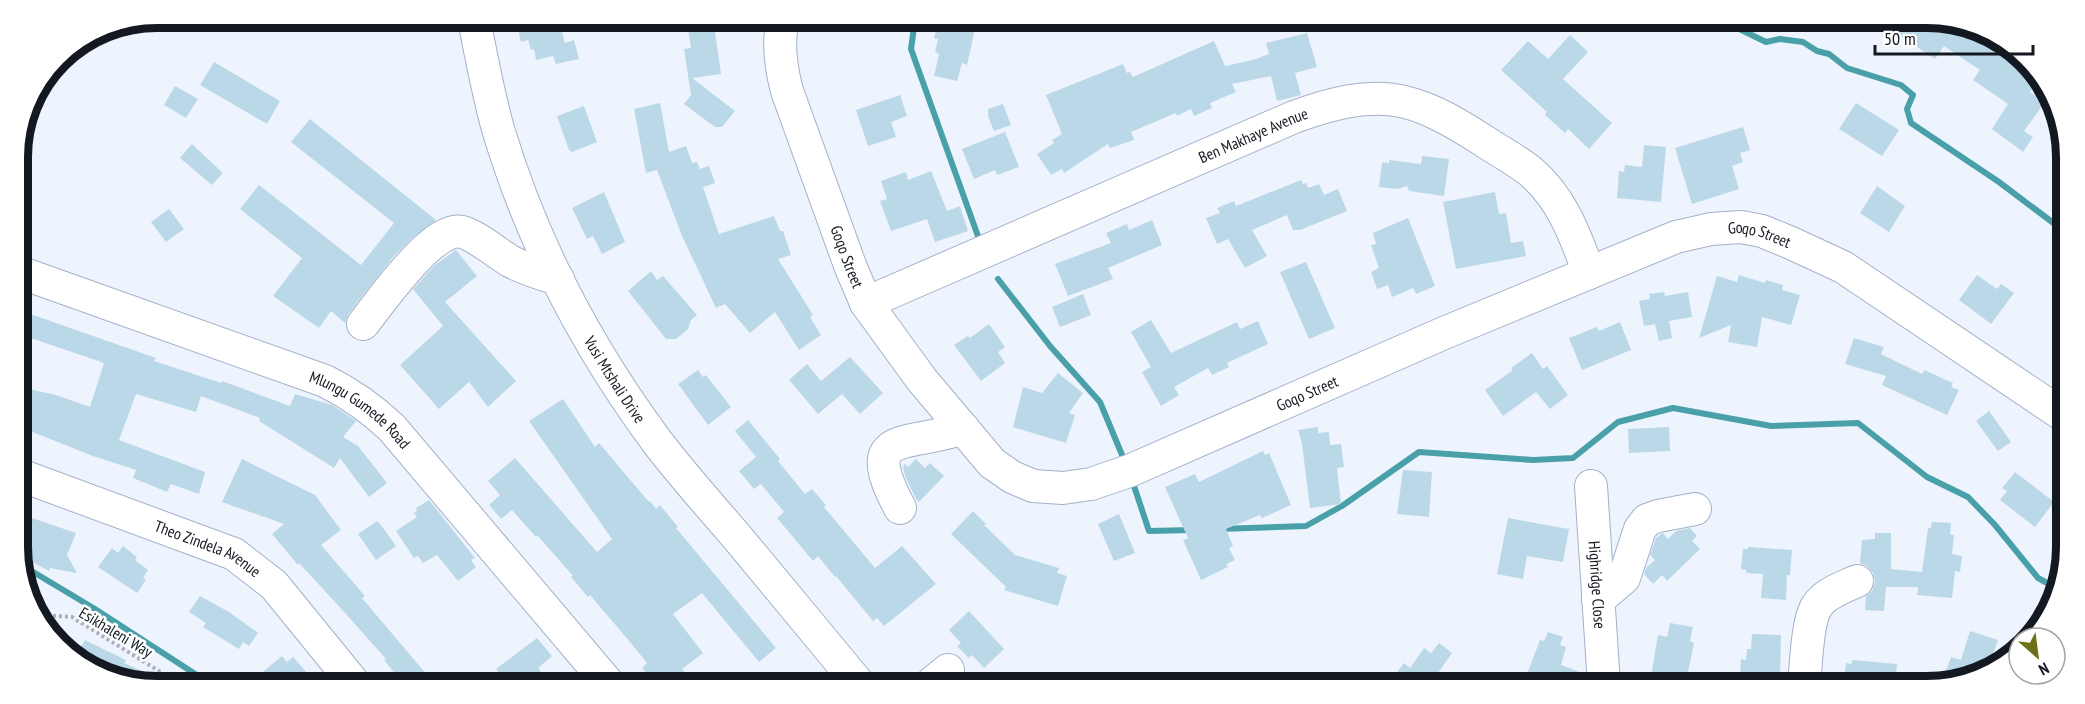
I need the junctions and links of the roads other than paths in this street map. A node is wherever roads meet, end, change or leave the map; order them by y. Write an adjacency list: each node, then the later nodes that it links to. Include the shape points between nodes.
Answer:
1 (476, 28): 5 (street, Vusi Mtshali Drive, via 498,129)
2 (782, 28): 6 (street, Goqo Street, via 781,69 787,91)
3 (1588, 273): 6 (street, Ben Makhaye Avenue, via 1562,209 1548,188 1529,171 1430,109 1377,98 1327,105 1294,117); 8 (street, Goqo Street, via 1676,237 1711,229 1741,227 1762,231 1843,267); 9 (street, Goqo Street, via 1091,484 1063,488 1033,486 1012,477 992,464)
4 (29, 275): 19 (street, Mlungu Gumede Road, via 352,394 392,428)
5 (558, 279): 7 (street, via 534,272 462,232 452,231 408,267); 20 (street, Vusi Mtshali Drive, via 600,357 658,443)
6 (866, 303): 9 (street, Goqo Street)
7 (363, 324)
8 (2056, 410)
9 (963, 428): 12 (street, via 902,441 887,450 884,475)
10 (28, 478): 18 (street, Theo Zindela Avenue, via 234,554 274,585)
11 (1591, 486): 15 (street, Highridge Close)
12 (900, 508)
13 (1695, 509): 15 (street, via 1647,520 1640,529 1624,578)
14 (1857, 581): 17 (street, via 1817,605)
15 (1598, 600): 16 (street, Highridge Close)
16 (1603, 675)
17 (1805, 675)
18 (348, 676)
19 (602, 676)
20 (852, 676)

